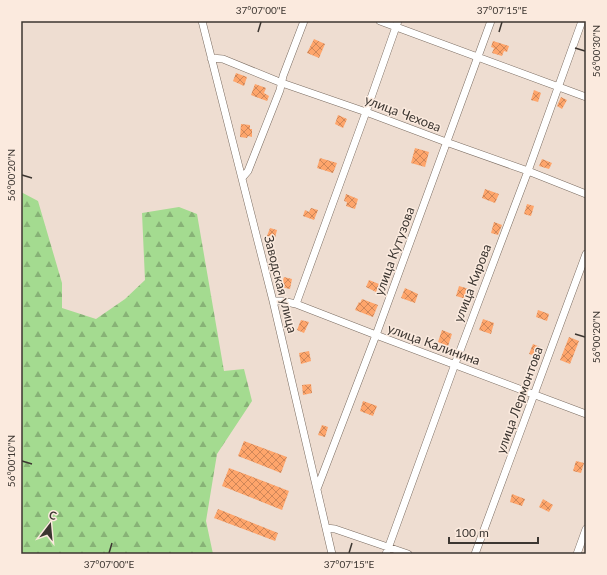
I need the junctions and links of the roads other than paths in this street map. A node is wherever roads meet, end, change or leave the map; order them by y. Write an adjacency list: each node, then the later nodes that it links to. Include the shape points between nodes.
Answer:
1 (202, 21): 7 (street, Заводская улица)
2 (304, 21): 9 (street)
3 (380, 21): 6 (street)
4 (491, 21): 8 (street, улица Кутузова)
5 (582, 21): 10 (street, улица Кирова)
6 (396, 24): 8 (street); 12 (street)
7 (211, 58): 9 (street, улица Чехова, via 223,59); 15 (street, Заводская улица)
8 (477, 58): 10 (street); 13 (street, улица Кутузова)
9 (282, 83): 12 (street, улица Чехова); 15 (street, via 248,171)
10 (558, 87): 11 (street); 14 (street, улица Кирова)
11 (586, 97)
12 (366, 112): 13 (street, улица Чехова); 19 (street)
13 (446, 142): 14 (street, улица Чехова); 20 (street, улица Кутузова)
14 (528, 171): 16 (street, улица Чехова); 21 (street, улица Кирова)
15 (242, 178): 18 (street, Заводская улица)
16 (586, 194)
17 (586, 254): 22 (street, улица Лермонтова)
18 (273, 301): 19 (street, улица Калинина); 24 (street, Заводская улица)
19 (296, 304): 20 (street, улица Калинина)
20 (376, 335): 21 (street, улица Калинина); 24 (street, улица Кутузова)
21 (455, 364): 22 (street, улица Калинина); 27 (street, улица Кирова)
22 (534, 395): 23 (street, улица Калинина); 30 (street, улица Лермонтова)
23 (586, 414)
24 (317, 489): 25 (street, Заводская улица)
25 (326, 528): 27 (street, via 335,529); 28 (street, Заводская улица)
26 (586, 529): 31 (street)
27 (388, 550): 29 (street)
28 (332, 554)
29 (408, 554)
30 (475, 554)
31 (577, 554)

